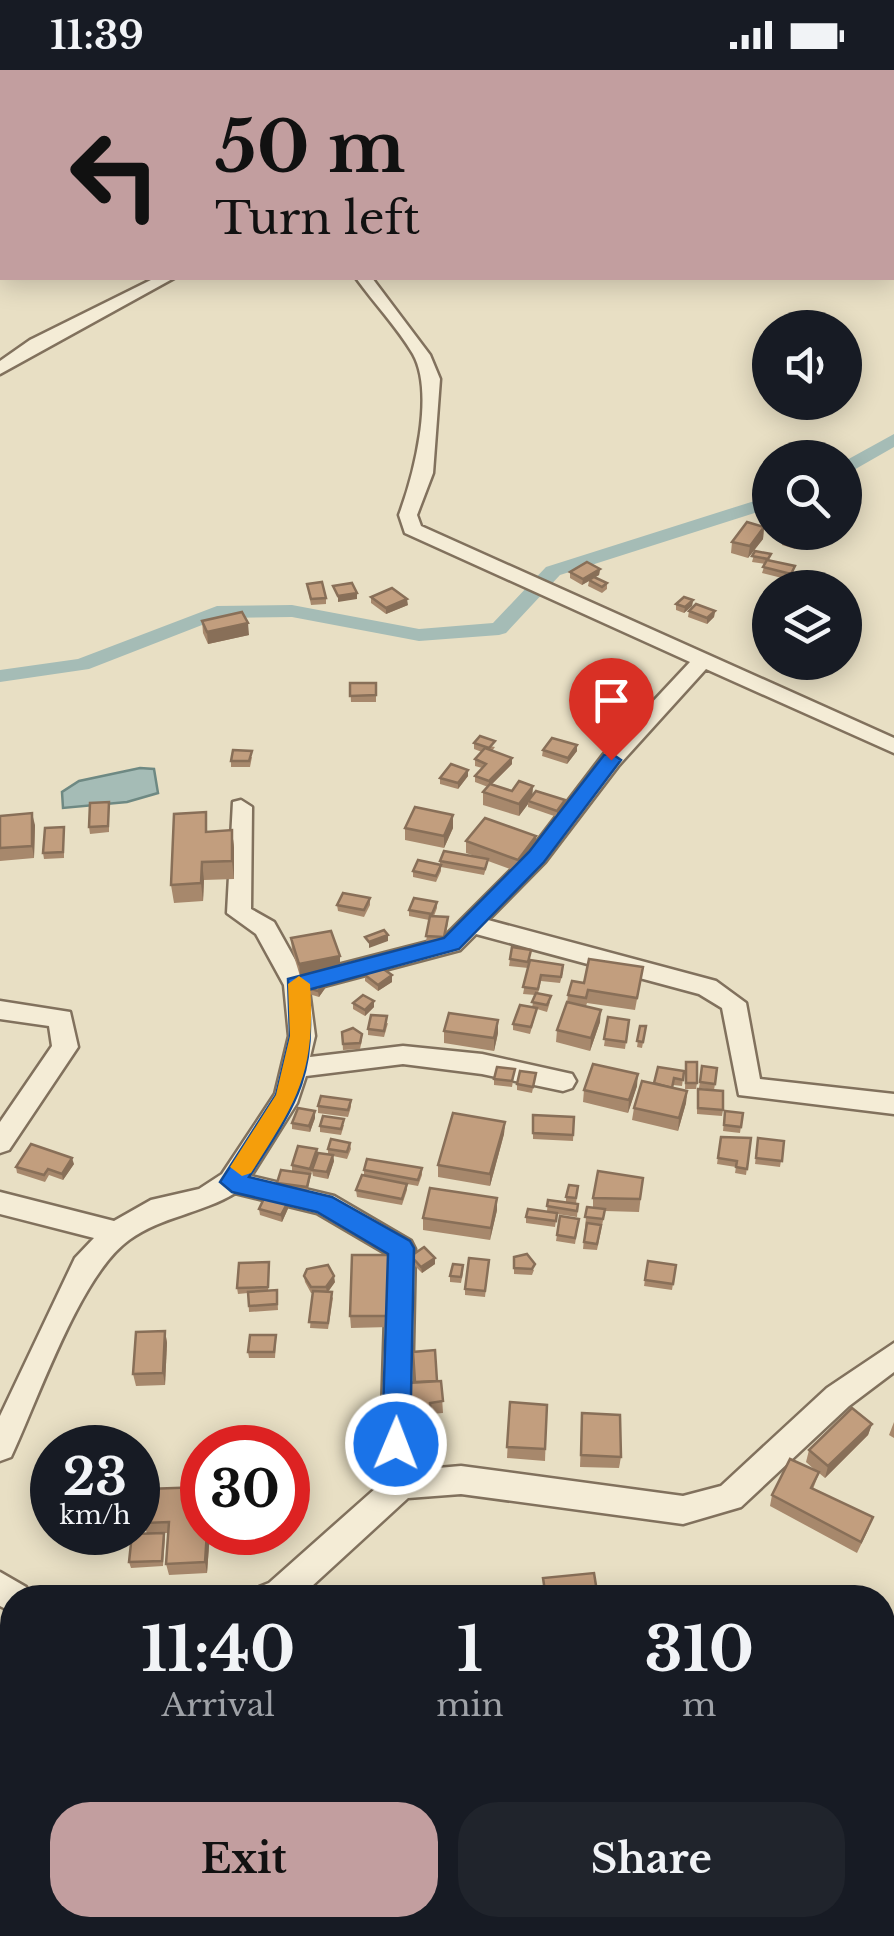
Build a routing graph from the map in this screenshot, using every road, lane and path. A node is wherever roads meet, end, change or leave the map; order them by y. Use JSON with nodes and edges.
{"nodes":[{"id":1,"x":162,"y":280,"type":"edge"},
{"id":2,"x":366,"y":280,"type":"edge"},
{"id":3,"x":0,"y":369,"type":"edge"},
{"id":4,"x":705,"y":658,"type":"junction"},
{"id":5,"x":894,"y":746,"type":"edge"},
{"id":6,"x":242,"y":807,"type":"dead end"},
{"id":7,"x":474,"y":925,"type":"junction"},
{"id":8,"x":296,"y":985,"type":"junction"},
{"id":9,"x":0,"y":1010,"type":"edge"},
{"id":10,"x":294,"y":1068,"type":"junction"},
{"id":11,"x":563,"y":1082,"type":"dead end"},
{"id":12,"x":894,"y":1104,"type":"edge"},
{"id":13,"x":0,"y":1144,"type":"edge"},
{"id":14,"x":232,"y":1182,"type":"junction"},
{"id":15,"x":0,"y":1203,"type":"edge"},
{"id":16,"x":116,"y":1232,"type":"junction"},
{"id":17,"x":894,"y":1354,"type":"edge"},
{"id":18,"x":0,"y":1448,"type":"edge"},
{"id":19,"x":401,"y":1486,"type":"junction"},
{"id":20,"x":290,"y":1585,"type":"edge"}],
"edges":[{"from":1,"to":3,"type":"street"},
{"from":2,"to":4,"type":"street"},
{"from":4,"to":5,"type":"street"},
{"from":4,"to":7,"type":"street"},
{"from":6,"to":8,"type":"street"},
{"from":7,"to":8,"type":"street"},
{"from":7,"to":12,"type":"street"},
{"from":8,"to":10,"type":"street"},
{"from":9,"to":13,"type":"street"},
{"from":10,"to":11,"type":"street"},
{"from":10,"to":14,"type":"street"},
{"from":14,"to":16,"type":"street"},
{"from":14,"to":19,"type":"street"},
{"from":15,"to":16,"type":"street"},
{"from":16,"to":18,"type":"street"},
{"from":17,"to":19,"type":"street"},
{"from":19,"to":20,"type":"street"}]}
